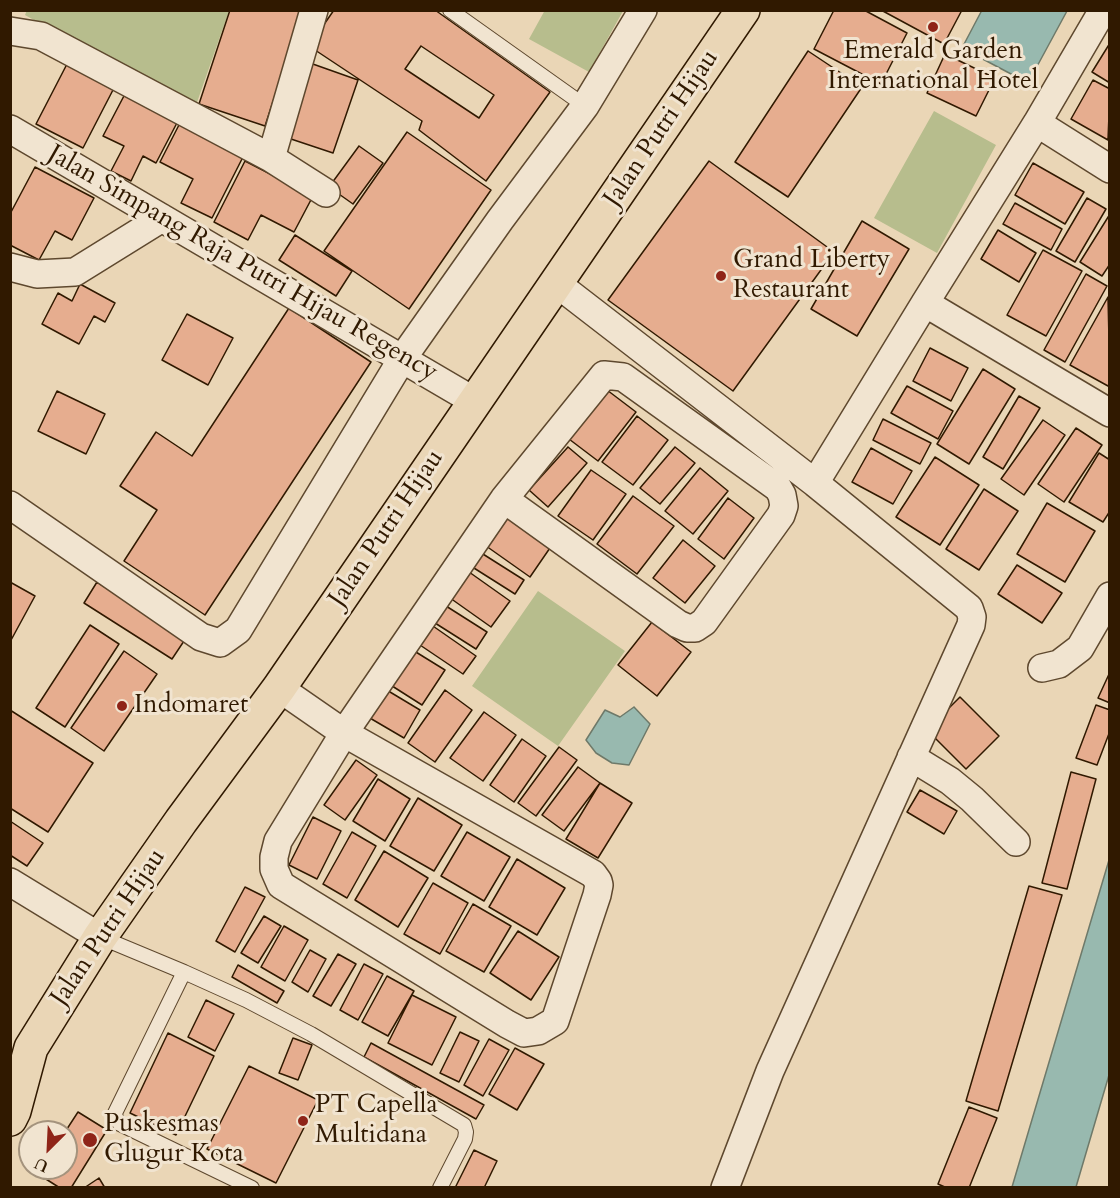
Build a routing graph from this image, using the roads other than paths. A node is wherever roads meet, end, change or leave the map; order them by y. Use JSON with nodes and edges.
{"nodes":[{"id":1,"x":13,"y":10,"type":"edge"},
{"id":2,"x":314,"y":10,"type":"edge"},
{"id":3,"x":450,"y":10,"type":"edge"},
{"id":4,"x":643,"y":10,"type":"edge"},
{"id":5,"x":743,"y":10,"type":"edge"},
{"id":6,"x":1103,"y":10,"type":"edge"},
{"id":7,"x":10,"y":23,"type":"edge"},
{"id":8,"x":10,"y":31,"type":"edge"},
{"id":9,"x":585,"y":106,"type":"junction"},
{"id":10,"x":1037,"y":123,"type":"junction"},
{"id":11,"x":10,"y":129,"type":"edge"},
{"id":12,"x":271,"y":158,"type":"junction"},
{"id":13,"x":1110,"y":169,"type":"edge"},
{"id":14,"x":326,"y":194,"type":"dead end"},
{"id":15,"x":162,"y":218,"type":"junction"},
{"id":16,"x":10,"y":267,"type":"edge"},
{"id":17,"x":556,"y":283,"type":"junction"},
{"id":18,"x":925,"y":303,"type":"junction"},
{"id":19,"x":402,"y":359,"type":"junction"},
{"id":20,"x":474,"y":401,"type":"junction"},
{"id":21,"x":1110,"y":413,"type":"edge"},
{"id":22,"x":815,"y":483,"type":"junction"},
{"id":23,"x":504,"y":499,"type":"junction"},
{"id":24,"x":10,"y":505,"type":"edge"},
{"id":25,"x":1110,"y":596,"type":"edge"},
{"id":26,"x":1042,"y":668,"type":"dead end"},
{"id":27,"x":279,"y":688,"type":"junction"},
{"id":28,"x":344,"y":733,"type":"junction"},
{"id":29,"x":911,"y":756,"type":"junction"},
{"id":30,"x":1016,"y":842,"type":"dead end"},
{"id":31,"x":10,"y":882,"type":"edge"},
{"id":32,"x":100,"y":937,"type":"junction"},
{"id":33,"x":184,"y":972,"type":"junction"},
{"id":34,"x":21,"y":1056,"type":"edge"},
{"id":35,"x":10,"y":1119,"type":"edge"},
{"id":36,"x":252,"y":1188,"type":"edge"},
{"id":37,"x":440,"y":1188,"type":"edge"},
{"id":38,"x":725,"y":1188,"type":"edge"}],
"edges":[{"from":1,"to":7,"type":"street"},
{"from":2,"to":12,"type":"street"},
{"from":3,"to":9,"type":"lane"},
{"from":4,"to":9,"type":"street"},
{"from":5,"to":17,"type":"main road","name":"Jalan Putri Hijau"},
{"from":6,"to":10,"type":"street"},
{"from":8,"to":12,"type":"street"},
{"from":9,"to":19,"type":"street"},
{"from":10,"to":13,"type":"street"},
{"from":10,"to":18,"type":"street"},
{"from":11,"to":15,"type":"street","name":"Jalan Simpang Raja Putri Hijau Regency"},
{"from":12,"to":14,"type":"street"},
{"from":15,"to":16,"type":"street"},
{"from":15,"to":19,"type":"street","name":"Jalan Simpang Raja Putri Hijau Regency"},
{"from":17,"to":20,"type":"main road","name":"Jalan Putri Hijau"},
{"from":17,"to":22,"type":"street"},
{"from":18,"to":21,"type":"street"},
{"from":18,"to":22,"type":"street"},
{"from":19,"to":20,"type":"street","name":"Jalan Simpang Raja Putri Hijau Regency"},
{"from":19,"to":24,"type":"street"},
{"from":20,"to":27,"type":"main road","name":"Jalan Putri Hijau"},
{"from":22,"to":29,"type":"street"},
{"from":23,"to":23,"type":"street"},
{"from":23,"to":28,"type":"street"},
{"from":25,"to":26,"type":"street"},
{"from":27,"to":28,"type":"street"},
{"from":27,"to":32,"type":"main road","name":"Jalan Putri Hijau"},
{"from":28,"to":28,"type":"street"},
{"from":29,"to":30,"type":"street"},
{"from":29,"to":38,"type":"street"},
{"from":31,"to":32,"type":"street"},
{"from":32,"to":33,"type":"lane"},
{"from":32,"to":34,"type":"main road","name":"Jalan Putri Hijau"},
{"from":33,"to":36,"type":"lane"},
{"from":33,"to":37,"type":"lane"},
{"from":34,"to":35,"type":"main road","name":"Jalan Putri Hijau"}]}
